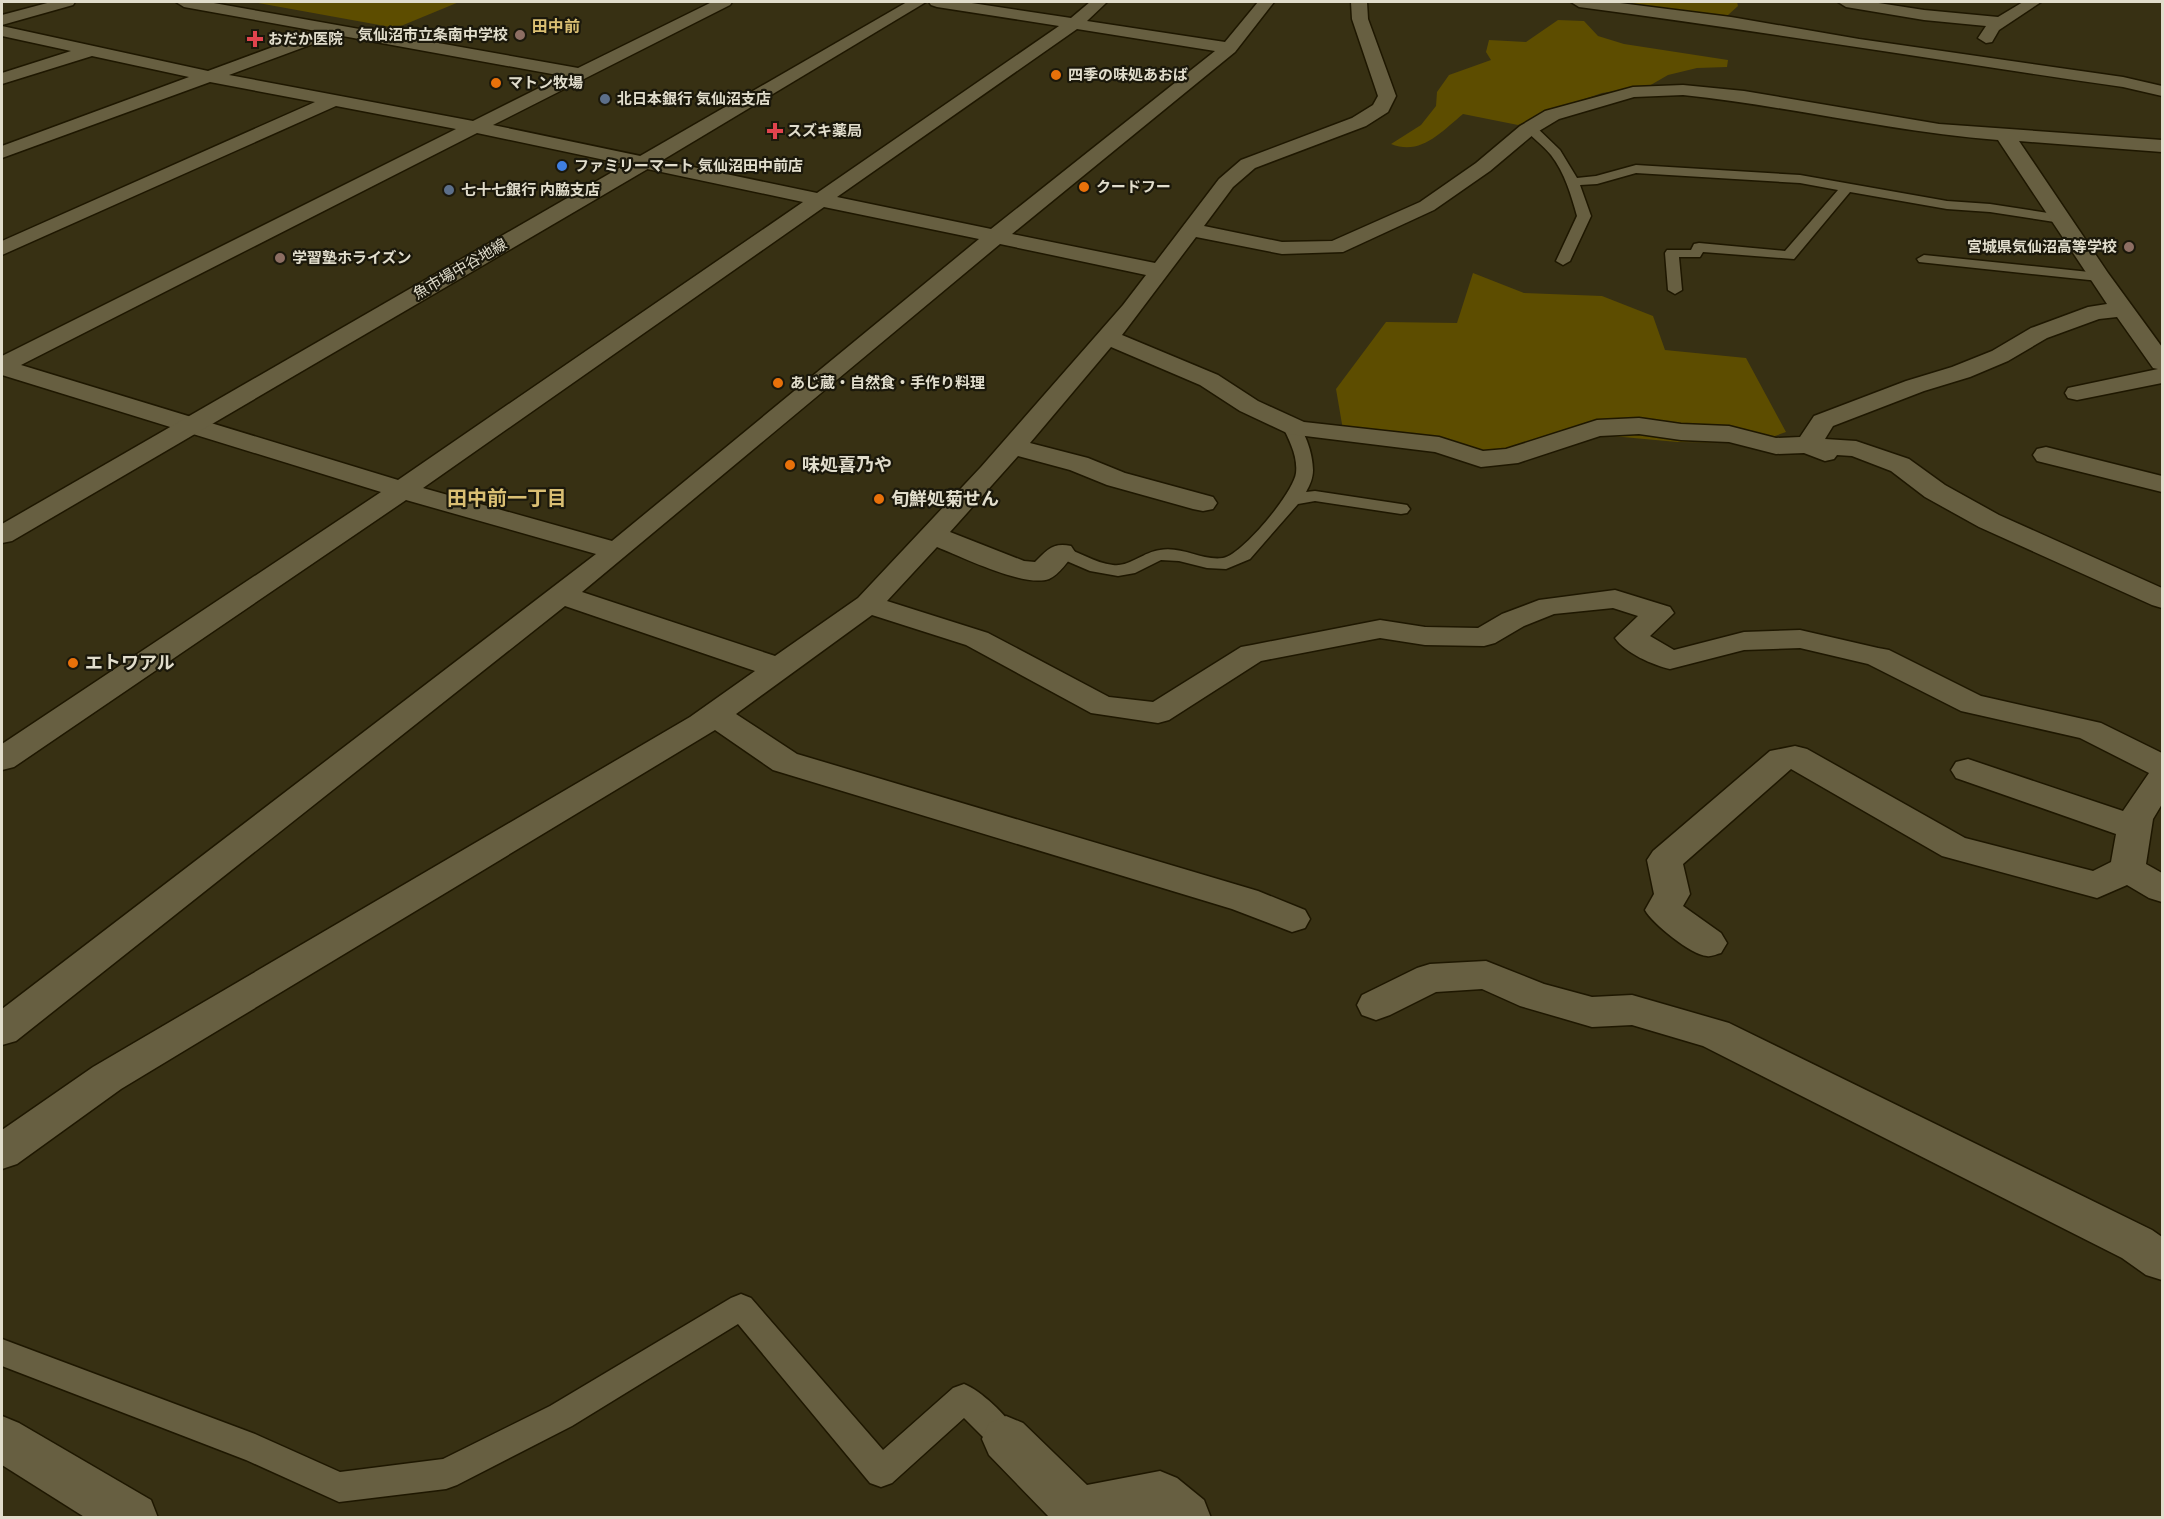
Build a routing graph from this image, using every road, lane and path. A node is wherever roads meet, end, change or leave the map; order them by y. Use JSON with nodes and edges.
{"nodes":[{"id":1,"x":68,"y":2,"type":"edge"},
{"id":2,"x":184,"y":2,"type":"edge"},
{"id":3,"x":724,"y":2,"type":"edge"},
{"id":4,"x":918,"y":2,"type":"edge"},
{"id":5,"x":937,"y":2,"type":"edge"},
{"id":6,"x":1099,"y":2,"type":"edge"},
{"id":7,"x":1266,"y":2,"type":"edge"},
{"id":8,"x":1359,"y":2,"type":"edge"},
{"id":9,"x":1579,"y":2,"type":"edge"},
{"id":10,"x":1846,"y":2,"type":"edge"},
{"id":11,"x":2033,"y":2,"type":"edge"},
{"id":12,"x":2,"y":20,"type":"edge"},
{"id":13,"x":2001,"y":22,"type":"junction"},
{"id":14,"x":1075,"y":23,"type":"junction"},
{"id":15,"x":336,"y":30,"type":"junction"},
{"id":16,"x":2,"y":31,"type":"edge"},
{"id":17,"x":1229,"y":48,"type":"junction"},
{"id":18,"x":92,"y":51,"type":"junction"},
{"id":19,"x":1977,"y":60,"type":"junction"},
{"id":20,"x":580,"y":74,"type":"junction"},
{"id":21,"x":208,"y":76,"type":"junction"},
{"id":22,"x":2,"y":79,"type":"edge"},
{"id":23,"x":2163,"y":91,"type":"edge"},
{"id":24,"x":332,"y":100,"type":"junction"},
{"id":25,"x":474,"y":127,"type":"junction"},
{"id":26,"x":1530,"y":128,"type":"junction"},
{"id":27,"x":2006,"y":136,"type":"junction"},
{"id":28,"x":2163,"y":146,"type":"edge"},
{"id":29,"x":2,"y":152,"type":"edge"},
{"id":30,"x":644,"y":163,"type":"junction"},
{"id":31,"x":1573,"y":182,"type":"junction"},
{"id":32,"x":1846,"y":188,"type":"junction"},
{"id":33,"x":821,"y":199,"type":"junction"},
{"id":34,"x":2061,"y":219,"type":"junction"},
{"id":35,"x":1192,"y":230,"type":"junction"},
{"id":36,"x":996,"y":237,"type":"junction"},
{"id":37,"x":2,"y":249,"type":"edge"},
{"id":38,"x":1924,"y":259,"type":"dead end"},
{"id":39,"x":1563,"y":261,"type":"dead end"},
{"id":40,"x":1159,"y":272,"type":"junction"},
{"id":41,"x":2099,"y":277,"type":"junction"},
{"id":42,"x":1675,"y":290,"type":"dead end"},
{"id":43,"x":2125,"y":310,"type":"junction"},
{"id":44,"x":1107,"y":337,"type":"junction"},
{"id":45,"x":2163,"y":363,"type":"edge"},
{"id":46,"x":2,"y":366,"type":"edge"},
{"id":47,"x":2163,"y":376,"type":"edge"},
{"id":48,"x":2077,"y":393,"type":"dead end"},
{"id":49,"x":192,"y":424,"type":"junction"},
{"id":50,"x":1290,"y":425,"type":"junction"},
{"id":51,"x":1808,"y":445,"type":"junction"},
{"id":52,"x":1013,"y":447,"type":"junction"},
{"id":53,"x":2046,"y":455,"type":"dead end"},
{"id":54,"x":2163,"y":484,"type":"edge"},
{"id":55,"x":402,"y":490,"type":"junction"},
{"id":56,"x":1294,"y":500,"type":"junction"},
{"id":57,"x":1203,"y":503,"type":"dead end"},
{"id":58,"x":1401,"y":509,"type":"dead end"},
{"id":59,"x":2,"y":535,"type":"edge"},
{"id":60,"x":932,"y":535,"type":"junction"},
{"id":61,"x":617,"y":551,"type":"junction"},
{"id":62,"x":1061,"y":552,"type":"joint"},
{"id":63,"x":561,"y":595,"type":"junction"},
{"id":64,"x":2163,"y":599,"type":"edge"},
{"id":65,"x":868,"y":604,"type":"junction"},
{"id":66,"x":2163,"y":616,"type":"edge"},
{"id":67,"x":778,"y":668,"type":"junction"},
{"id":68,"x":714,"y":714,"type":"junction"},
{"id":69,"x":2,"y":759,"type":"edge"},
{"id":70,"x":2163,"y":765,"type":"edge"},
{"id":71,"x":1968,"y":770,"type":"dead end"},
{"id":72,"x":2163,"y":778,"type":"edge"},
{"id":73,"x":2135,"y":828,"type":"junction"},
{"id":74,"x":2127,"y":869,"type":"junction"},
{"id":75,"x":2163,"y":889,"type":"edge"},
{"id":76,"x":1292,"y":919,"type":"dead end"},
{"id":77,"x":1708,"y":943,"type":"dead end"},
{"id":78,"x":1376,"y":1005,"type":"dead end"},
{"id":79,"x":2,"y":1030,"type":"edge"},
{"id":80,"x":2,"y":1152,"type":"edge"},
{"id":81,"x":2163,"y":1261,"type":"edge"},
{"id":82,"x":2,"y":1353,"type":"edge"},
{"id":83,"x":2,"y":1439,"type":"edge"},
{"id":84,"x":1006,"y":1439,"type":"joint"},
{"id":85,"x":133,"y":1518,"type":"edge"},
{"id":86,"x":1186,"y":1518,"type":"edge"}],
"edges":[{"from":1,"to":12,"type":"street"},
{"from":2,"to":15,"type":"street"},
{"from":3,"to":20,"type":"street"},
{"from":4,"to":30,"type":"street","name":"魚市場中谷地線"},
{"from":5,"to":14,"type":"street"},
{"from":6,"to":14,"type":"street"},
{"from":7,"to":17,"type":"street"},
{"from":8,"to":35,"type":"street"},
{"from":9,"to":19,"type":"street"},
{"from":10,"to":13,"type":"street"},
{"from":11,"to":13,"type":"street"},
{"from":13,"to":19,"type":"street"},
{"from":14,"to":17,"type":"street"},
{"from":14,"to":33,"type":"street"},
{"from":15,"to":20,"type":"street"},
{"from":15,"to":21,"type":"street"},
{"from":16,"to":18,"type":"street"},
{"from":17,"to":36,"type":"street"},
{"from":18,"to":21,"type":"street"},
{"from":18,"to":22,"type":"street"},
{"from":19,"to":23,"type":"street"},
{"from":20,"to":25,"type":"street"},
{"from":21,"to":24,"type":"street"},
{"from":21,"to":29,"type":"street"},
{"from":24,"to":25,"type":"street"},
{"from":24,"to":37,"type":"street"},
{"from":25,"to":30,"type":"street"},
{"from":25,"to":46,"type":"street"},
{"from":26,"to":27,"type":"street"},
{"from":26,"to":31,"type":"lane"},
{"from":26,"to":35,"type":"street"},
{"from":27,"to":28,"type":"street"},
{"from":27,"to":34,"type":"street"},
{"from":30,"to":33,"type":"street"},
{"from":30,"to":49,"type":"street","name":"魚市場中谷地線"},
{"from":31,"to":32,"type":"lane"},
{"from":31,"to":39,"type":"lane"},
{"from":32,"to":34,"type":"lane"},
{"from":32,"to":42,"type":"lane"},
{"from":33,"to":36,"type":"street"},
{"from":33,"to":55,"type":"street"},
{"from":34,"to":41,"type":"street"},
{"from":35,"to":40,"type":"street"},
{"from":36,"to":40,"type":"street"},
{"from":36,"to":61,"type":"street"},
{"from":38,"to":41,"type":"lane"},
{"from":40,"to":44,"type":"street"},
{"from":41,"to":43,"type":"street"},
{"from":43,"to":45,"type":"street"},
{"from":43,"to":51,"type":"street"},
{"from":44,"to":50,"type":"street"},
{"from":44,"to":52,"type":"street"},
{"from":46,"to":49,"type":"street"},
{"from":47,"to":48,"type":"street"},
{"from":49,"to":55,"type":"street"},
{"from":49,"to":59,"type":"street","name":"魚市場中谷地線"},
{"from":50,"to":51,"type":"street"},
{"from":50,"to":56,"type":"lane"},
{"from":51,"to":64,"type":"street"},
{"from":51,"to":66,"type":"street"},
{"from":52,"to":57,"type":"street"},
{"from":52,"to":60,"type":"street"},
{"from":53,"to":54,"type":"street"},
{"from":55,"to":61,"type":"street"},
{"from":55,"to":69,"type":"street"},
{"from":56,"to":58,"type":"lane"},
{"from":56,"to":62,"type":"lane"},
{"from":60,"to":62,"type":"street"},
{"from":60,"to":65,"type":"street"},
{"from":61,"to":63,"type":"street"},
{"from":63,"to":67,"type":"street"},
{"from":63,"to":79,"type":"street"},
{"from":65,"to":67,"type":"street"},
{"from":65,"to":70,"type":"street"},
{"from":67,"to":68,"type":"street"},
{"from":68,"to":76,"type":"street"},
{"from":68,"to":80,"type":"street"},
{"from":71,"to":73,"type":"street"},
{"from":72,"to":73,"type":"street"},
{"from":73,"to":74,"type":"street"},
{"from":74,"to":75,"type":"street"},
{"from":74,"to":77,"type":"street"},
{"from":78,"to":81,"type":"street"},
{"from":82,"to":84,"type":"lane"},
{"from":83,"to":85,"type":"street"},
{"from":84,"to":86,"type":"street"}]}
